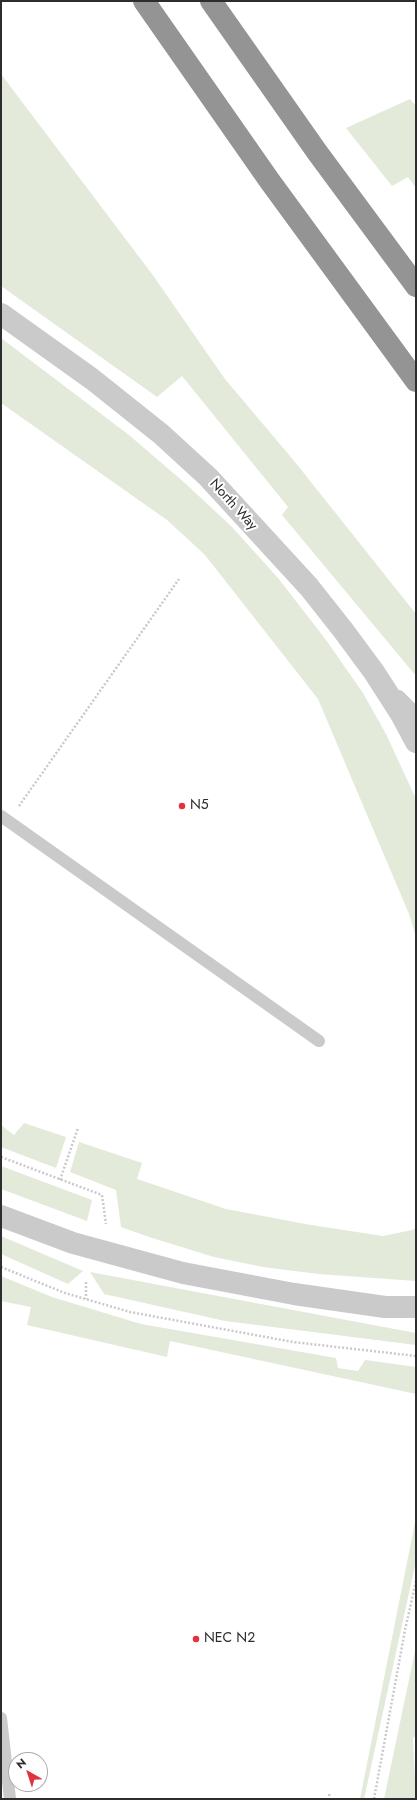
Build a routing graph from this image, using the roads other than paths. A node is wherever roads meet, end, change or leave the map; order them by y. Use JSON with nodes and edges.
{"nodes":[{"id":1,"x":144,"y":1,"type":"edge"},
{"id":2,"x":211,"y":1,"type":"edge"},
{"id":3,"x":416,"y":286,"type":"edge"},
{"id":4,"x":1,"y":314,"type":"edge"},
{"id":5,"x":416,"y":381,"type":"edge"},
{"id":6,"x":374,"y":672,"type":"junction"},
{"id":7,"x":416,"y":713,"type":"edge"},
{"id":8,"x":416,"y":742,"type":"edge"},
{"id":9,"x":4,"y":819,"type":"edge"},
{"id":10,"x":319,"y":1041,"type":"dead end"},
{"id":11,"x":1,"y":1216,"type":"edge"},
{"id":12,"x":416,"y":1308,"type":"edge"},
{"id":13,"x":1,"y":1718,"type":"edge"},
{"id":14,"x":10,"y":1799,"type":"edge"}],
"edges":[{"from":1,"to":5,"type":"highway"},
{"from":2,"to":3,"type":"highway"},
{"from":4,"to":6,"type":"street","name":"North Way"},
{"from":6,"to":7,"type":"lane"},
{"from":6,"to":8,"type":"street","name":"North Way"},
{"from":9,"to":10,"type":"lane"},
{"from":11,"to":12,"type":"street"},
{"from":13,"to":14,"type":"lane"}]}
